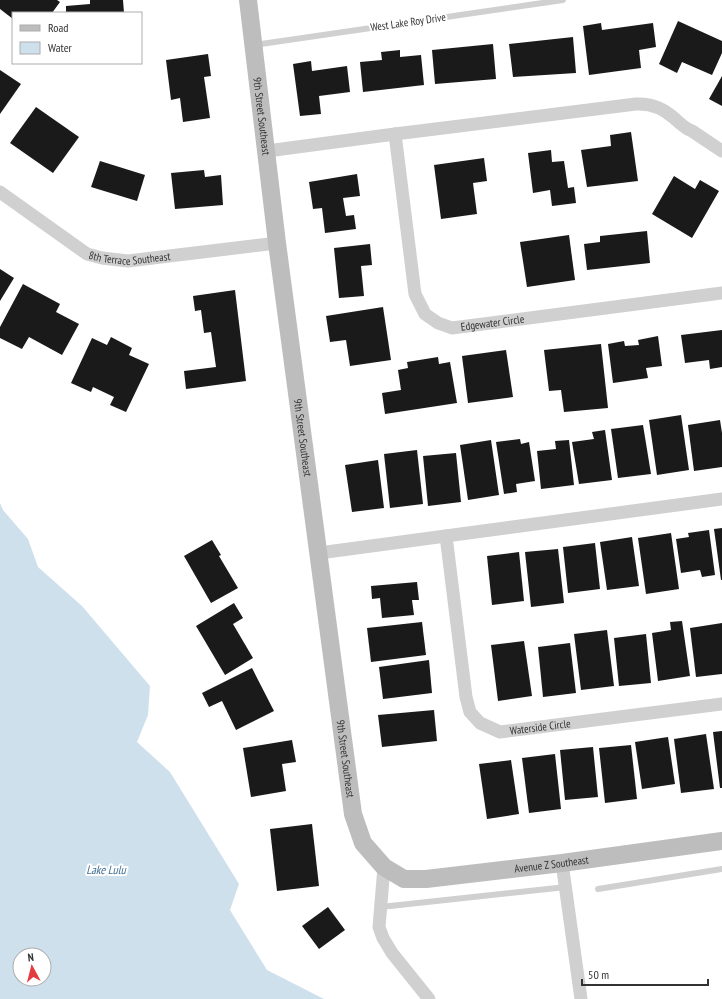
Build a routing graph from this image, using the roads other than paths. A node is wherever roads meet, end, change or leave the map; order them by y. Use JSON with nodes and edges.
{"nodes":[{"id":1,"x":248,"y":0,"type":"edge"},
{"id":2,"x":564,"y":0,"type":"edge"},
{"id":3,"x":254,"y":45,"type":"junction"},
{"id":4,"x":395,"y":134,"type":"junction"},
{"id":5,"x":267,"y":151,"type":"junction"},
{"id":6,"x":722,"y":151,"type":"edge"},
{"id":7,"x":0,"y":192,"type":"edge"},
{"id":8,"x":277,"y":243,"type":"junction"},
{"id":9,"x":722,"y":293,"type":"edge"},
{"id":10,"x":722,"y":499,"type":"edge"},
{"id":11,"x":446,"y":536,"type":"junction"},
{"id":12,"x":319,"y":553,"type":"junction"},
{"id":13,"x":722,"y":704,"type":"edge"},
{"id":14,"x":722,"y":841,"type":"edge"},
{"id":15,"x":562,"y":863,"type":"junction"},
{"id":16,"x":384,"y":867,"type":"junction"},
{"id":17,"x":722,"y":869,"type":"edge"},
{"id":18,"x":566,"y":887,"type":"junction"},
{"id":19,"x":598,"y":889,"type":"dead end"},
{"id":20,"x":381,"y":907,"type":"junction"},
{"id":21,"x":429,"y":999,"type":"edge"},
{"id":22,"x":581,"y":999,"type":"edge"}],
"edges":[{"from":1,"to":3,"type":"street","name":"9th Street Southeast"},
{"from":2,"to":3,"type":"lane","name":"West Lake Roy Drive"},
{"from":3,"to":5,"type":"street","name":"9th Street Southeast"},
{"from":4,"to":5,"type":"street"},
{"from":4,"to":6,"type":"street"},
{"from":4,"to":9,"type":"street","name":"Edgewater Circle"},
{"from":5,"to":8,"type":"street","name":"9th Street Southeast"},
{"from":7,"to":8,"type":"street","name":"8th Terrace Southeast"},
{"from":8,"to":12,"type":"street","name":"9th Street Southeast"},
{"from":10,"to":11,"type":"street"},
{"from":11,"to":12,"type":"street"},
{"from":11,"to":13,"type":"street","name":"Waterside Circle"},
{"from":12,"to":16,"type":"street","name":"9th Street Southeast"},
{"from":14,"to":15,"type":"street","name":"Avenue Z Southeast"},
{"from":15,"to":16,"type":"street","name":"Avenue Z Southeast"},
{"from":15,"to":18,"type":"street"},
{"from":16,"to":20,"type":"street"},
{"from":17,"to":19,"type":"lane"},
{"from":18,"to":20,"type":"lane"},
{"from":18,"to":22,"type":"street"},
{"from":20,"to":21,"type":"street"}]}
